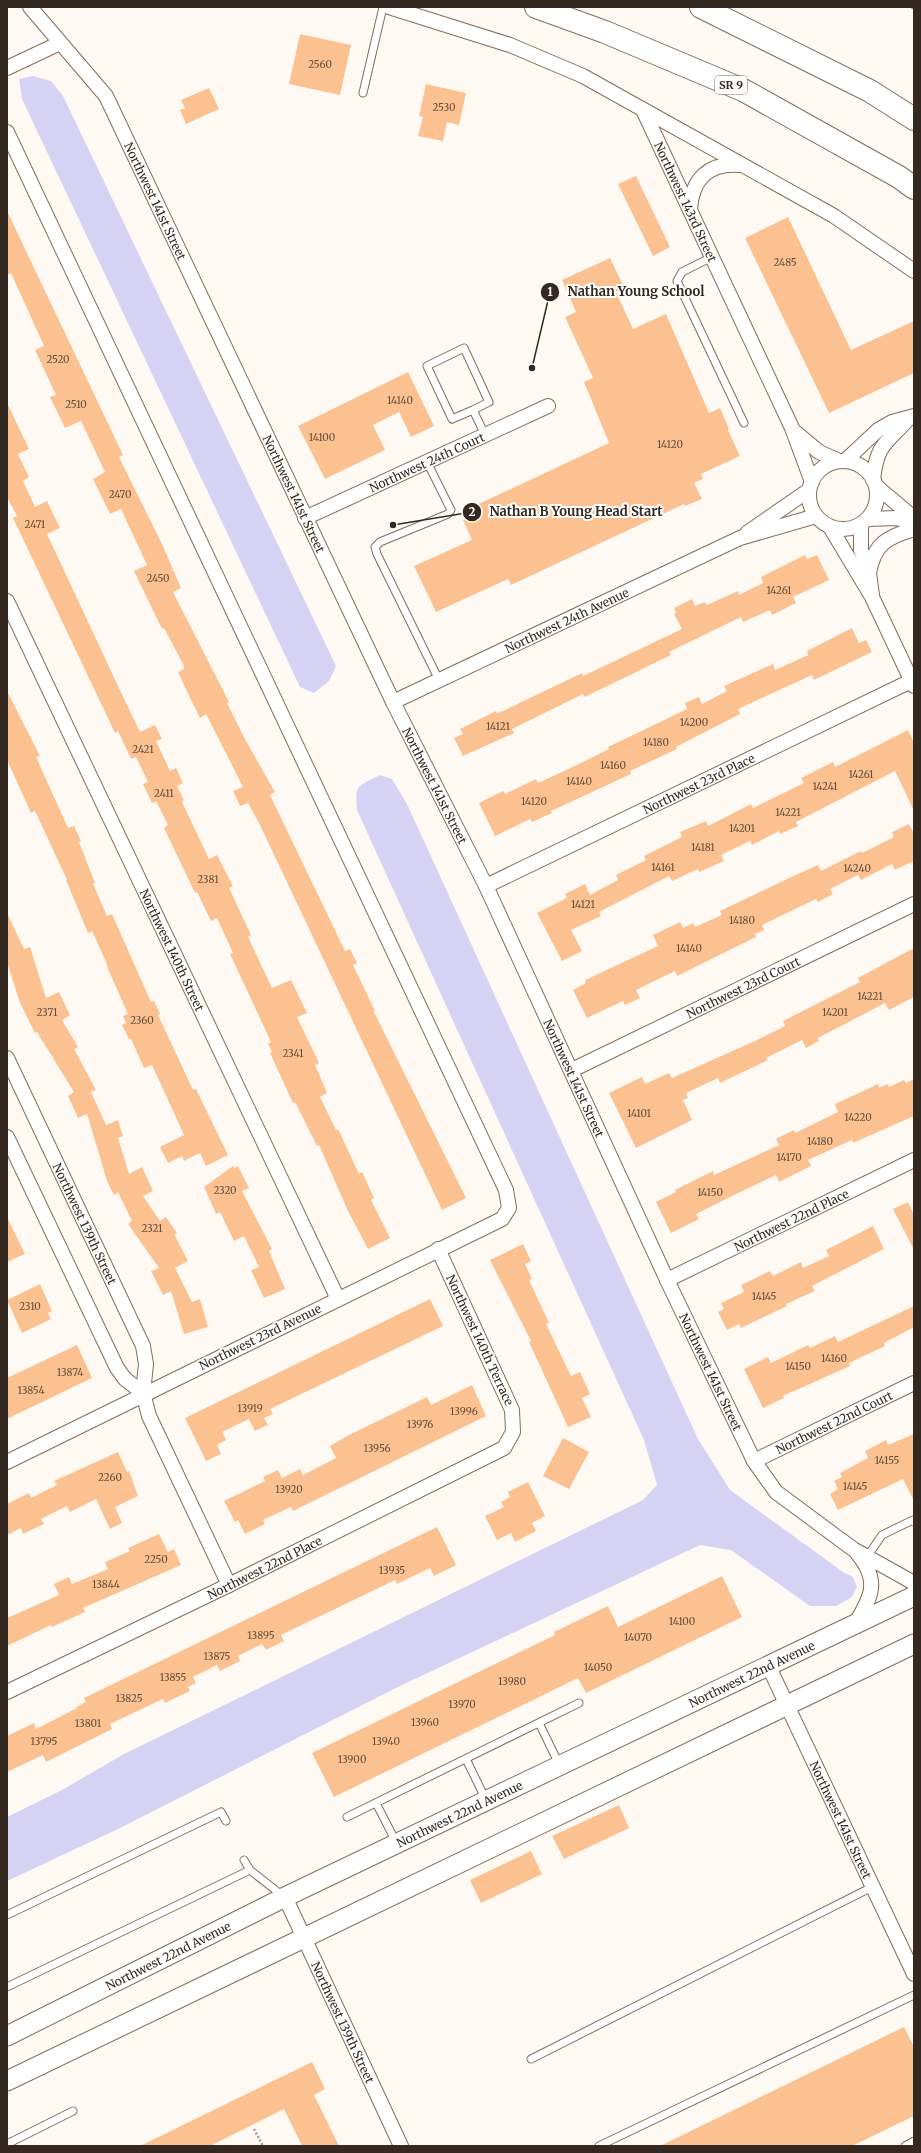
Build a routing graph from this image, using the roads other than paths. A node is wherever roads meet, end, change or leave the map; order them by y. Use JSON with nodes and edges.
{"nodes":[{"id":1,"x":30,"y":7,"type":"edge"},
{"id":2,"x":383,"y":7,"type":"edge"},
{"id":3,"x":389,"y":7,"type":"edge"},
{"id":4,"x":536,"y":7,"type":"edge"},
{"id":5,"x":701,"y":7,"type":"edge"},
{"id":6,"x":60,"y":43,"type":"junction"},
{"id":7,"x":7,"y":68,"type":"edge"},
{"id":8,"x":363,"y":93,"type":"dead end"},
{"id":9,"x":644,"y":112,"type":"junction"},
{"id":10,"x":914,"y":119,"type":"edge"},
{"id":11,"x":7,"y":132,"type":"edge"},
{"id":12,"x":743,"y":166,"type":"junction"},
{"id":13,"x":914,"y":188,"type":"edge"},
{"id":14,"x":690,"y":209,"type":"junction"},
{"id":15,"x":712,"y":257,"type":"junction"},
{"id":16,"x":914,"y":271,"type":"edge"},
{"id":17,"x":548,"y":406,"type":"dead end"},
{"id":18,"x":473,"y":410,"type":"junction"},
{"id":19,"x":912,"y":417,"type":"edge"},
{"id":20,"x":744,"y":423,"type":"dead end"},
{"id":21,"x":792,"y":428,"type":"junction"},
{"id":22,"x":484,"y":435,"type":"junction"},
{"id":23,"x":841,"y":460,"type":"junction"},
{"id":24,"x":427,"y":462,"type":"junction"},
{"id":25,"x":875,"y":483,"type":"junction"},
{"id":26,"x":810,"y":486,"type":"junction"},
{"id":27,"x":816,"y":516,"type":"junction"},
{"id":28,"x":305,"y":518,"type":"junction"},
{"id":29,"x":914,"y":518,"type":"edge"},
{"id":30,"x":865,"y":521,"type":"junction"},
{"id":31,"x":914,"y":523,"type":"edge"},
{"id":32,"x":830,"y":527,"type":"junction"},
{"id":33,"x":914,"y":529,"type":"edge"},
{"id":34,"x":740,"y":538,"type":"junction"},
{"id":35,"x":869,"y":573,"type":"junction"},
{"id":36,"x":872,"y":597,"type":"junction"},
{"id":37,"x":7,"y":601,"type":"edge"},
{"id":38,"x":439,"y":680,"type":"junction"},
{"id":39,"x":913,"y":683,"type":"edge"},
{"id":40,"x":394,"y":702,"type":"junction"},
{"id":41,"x":486,"y":886,"type":"junction"},
{"id":42,"x":914,"y":904,"type":"edge"},
{"id":43,"x":7,"y":1058,"type":"edge"},
{"id":44,"x":572,"y":1070,"type":"junction"},
{"id":45,"x":7,"y":1137,"type":"edge"},
{"id":46,"x":914,"y":1160,"type":"edge"},
{"id":47,"x":438,"y":1250,"type":"junction"},
{"id":48,"x":667,"y":1280,"type":"junction"},
{"id":49,"x":338,"y":1299,"type":"junction"},
{"id":50,"x":914,"y":1383,"type":"edge"},
{"id":51,"x":143,"y":1394,"type":"junction"},
{"id":52,"x":512,"y":1432,"type":"joint"},
{"id":53,"x":754,"y":1461,"type":"junction"},
{"id":54,"x":7,"y":1462,"type":"edge"},
{"id":55,"x":914,"y":1522,"type":"edge"},
{"id":56,"x":853,"y":1549,"type":"junction"},
{"id":57,"x":867,"y":1557,"type":"junction"},
{"id":58,"x":914,"y":1583,"type":"edge"},
{"id":59,"x":229,"y":1585,"type":"junction"},
{"id":60,"x":914,"y":1596,"type":"edge"},
{"id":61,"x":855,"y":1625,"type":"junction"},
{"id":62,"x":914,"y":1644,"type":"edge"},
{"id":63,"x":768,"y":1665,"type":"junction"},
{"id":64,"x":7,"y":1692,"type":"edge"},
{"id":65,"x":579,"y":1703,"type":"dead end"},
{"id":66,"x":786,"y":1705,"type":"junction"},
{"id":67,"x":539,"y":1723,"type":"junction"},
{"id":68,"x":466,"y":1759,"type":"junction"},
{"id":69,"x":560,"y":1765,"type":"junction"},
{"id":70,"x":486,"y":1800,"type":"junction"},
{"id":71,"x":376,"y":1804,"type":"junction"},
{"id":72,"x":347,"y":1818,"type":"dead end"},
{"id":73,"x":226,"y":1822,"type":"dead end"},
{"id":74,"x":396,"y":1843,"type":"junction"},
{"id":75,"x":244,"y":1860,"type":"dead end"},
{"id":76,"x":250,"y":1870,"type":"junction"},
{"id":77,"x":872,"y":1887,"type":"junction"},
{"id":78,"x":285,"y":1897,"type":"junction"},
{"id":79,"x":7,"y":1916,"type":"edge"},
{"id":80,"x":304,"y":1937,"type":"junction"},
{"id":81,"x":914,"y":1974,"type":"edge"},
{"id":82,"x":7,"y":1987,"type":"edge"},
{"id":83,"x":914,"y":1995,"type":"edge"},
{"id":84,"x":7,"y":2036,"type":"edge"},
{"id":85,"x":531,"y":2059,"type":"dead end"},
{"id":86,"x":7,"y":2081,"type":"edge"},
{"id":87,"x":73,"y":2111,"type":"dead end"},
{"id":88,"x":914,"y":2142,"type":"edge"},
{"id":89,"x":7,"y":2144,"type":"edge"},
{"id":90,"x":401,"y":2146,"type":"edge"},
{"id":91,"x":599,"y":2146,"type":"edge"},
{"id":92,"x":905,"y":2146,"type":"edge"}],
"edges":[{"from":1,"to":6,"type":"street","name":"Northwest 141st Street"},
{"from":2,"to":8,"type":"lane"},
{"from":3,"to":9,"type":"street"},
{"from":4,"to":13,"type":"main road","number":"SR 9"},
{"from":5,"to":10,"type":"main road"},
{"from":6,"to":7,"type":"street"},
{"from":6,"to":28,"type":"street","name":"Northwest 141st Street"},
{"from":9,"to":12,"type":"street"},
{"from":9,"to":14,"type":"street","name":"Northwest 143rd Street"},
{"from":11,"to":47,"type":"street","name":"Northwest 23rd Avenue"},
{"from":12,"to":14,"type":"street"},
{"from":12,"to":16,"type":"street"},
{"from":14,"to":15,"type":"street","name":"Northwest 143rd Street"},
{"from":15,"to":20,"type":"lane"},
{"from":15,"to":21,"type":"street","name":"Northwest 143rd Street"},
{"from":17,"to":22,"type":"street","name":"Northwest 24th Court"},
{"from":18,"to":18,"type":"lane"},
{"from":18,"to":22,"type":"lane"},
{"from":19,"to":23,"type":"street"},
{"from":19,"to":25,"type":"street"},
{"from":21,"to":23,"type":"street","name":"Northwest 143rd Street"},
{"from":21,"to":26,"type":"street","name":"Northwest 143rd Street"},
{"from":22,"to":24,"type":"street","name":"Northwest 24th Court"},
{"from":23,"to":25,"type":"street"},
{"from":23,"to":26,"type":"street"},
{"from":24,"to":28,"type":"street","name":"Northwest 24th Court"},
{"from":24,"to":38,"type":"lane"},
{"from":25,"to":29,"type":"street"},
{"from":25,"to":30,"type":"street"},
{"from":26,"to":27,"type":"street"},
{"from":26,"to":34,"type":"street","name":"Northwest 24th Avenue"},
{"from":27,"to":32,"type":"street"},
{"from":27,"to":34,"type":"street","name":"Northwest 24th Avenue"},
{"from":28,"to":40,"type":"street","name":"Northwest 141st Street"},
{"from":30,"to":31,"type":"street"},
{"from":30,"to":32,"type":"street"},
{"from":30,"to":35,"type":"street"},
{"from":32,"to":36,"type":"street"},
{"from":33,"to":35,"type":"street"},
{"from":34,"to":38,"type":"street","name":"Northwest 24th Avenue"},
{"from":35,"to":36,"type":"street"},
{"from":36,"to":39,"type":"street"},
{"from":37,"to":49,"type":"street","name":"Northwest 140th Street"},
{"from":38,"to":40,"type":"street","name":"Northwest 24th Avenue"},
{"from":39,"to":41,"type":"street","name":"Northwest 23rd Place"},
{"from":40,"to":41,"type":"street","name":"Northwest 141st Street"},
{"from":41,"to":44,"type":"street","name":"Northwest 141st Street"},
{"from":42,"to":44,"type":"street","name":"Northwest 23rd Court"},
{"from":43,"to":51,"type":"street","name":"Northwest 139th Street"},
{"from":44,"to":48,"type":"street","name":"Northwest 141st Street"},
{"from":45,"to":51,"type":"street"},
{"from":46,"to":48,"type":"street","name":"Northwest 22nd Place"},
{"from":47,"to":49,"type":"street","name":"Northwest 23rd Avenue"},
{"from":47,"to":52,"type":"street","name":"Northwest 140th Terrace"},
{"from":48,"to":53,"type":"street","name":"Northwest 141st Street"},
{"from":49,"to":51,"type":"street","name":"Northwest 23rd Avenue"},
{"from":50,"to":53,"type":"street","name":"Northwest 22nd Court"},
{"from":51,"to":54,"type":"street","name":"Northwest 23rd Avenue"},
{"from":51,"to":59,"type":"street","name":"Northwest 139th Street"},
{"from":52,"to":59,"type":"street","name":"Northwest 22nd Place"},
{"from":53,"to":56,"type":"street","name":"Northwest 141st Street"},
{"from":55,"to":57,"type":"lane"},
{"from":56,"to":57,"type":"street","name":"Northwest 141st Street"},
{"from":56,"to":61,"type":"street","name":"Northwest 141st Street"},
{"from":57,"to":58,"type":"street","name":"Northwest 141st Street"},
{"from":59,"to":64,"type":"street","name":"Northwest 22nd Place"},
{"from":60,"to":61,"type":"main road","name":"Northwest 22nd Avenue"},
{"from":61,"to":63,"type":"main road","name":"Northwest 22nd Avenue"},
{"from":62,"to":66,"type":"main road"},
{"from":63,"to":66,"type":"street","name":"Northwest 141st Street"},
{"from":63,"to":69,"type":"main road","name":"Northwest 22nd Avenue"},
{"from":65,"to":67,"type":"lane"},
{"from":66,"to":77,"type":"street","name":"Northwest 141st Street"},
{"from":66,"to":80,"type":"main road"},
{"from":67,"to":68,"type":"lane"},
{"from":67,"to":69,"type":"lane"},
{"from":68,"to":70,"type":"lane"},
{"from":68,"to":71,"type":"lane"},
{"from":69,"to":70,"type":"main road","name":"Northwest 22nd Avenue"},
{"from":70,"to":74,"type":"main road","name":"Northwest 22nd Avenue"},
{"from":71,"to":72,"type":"lane"},
{"from":71,"to":74,"type":"lane"},
{"from":73,"to":79,"type":"lane"},
{"from":74,"to":78,"type":"main road","name":"Northwest 22nd Avenue"},
{"from":75,"to":76,"type":"lane"},
{"from":76,"to":78,"type":"lane"},
{"from":76,"to":82,"type":"lane"},
{"from":77,"to":81,"type":"street","name":"Northwest 141st Street"},
{"from":77,"to":85,"type":"lane"},
{"from":78,"to":80,"type":"street","name":"Northwest 139th Street"},
{"from":78,"to":84,"type":"main road","name":"Northwest 22nd Avenue"},
{"from":80,"to":86,"type":"main road"},
{"from":80,"to":90,"type":"street","name":"Northwest 139th Street"},
{"from":83,"to":91,"type":"lane"},
{"from":87,"to":89,"type":"lane"},
{"from":88,"to":92,"type":"lane"}]}
